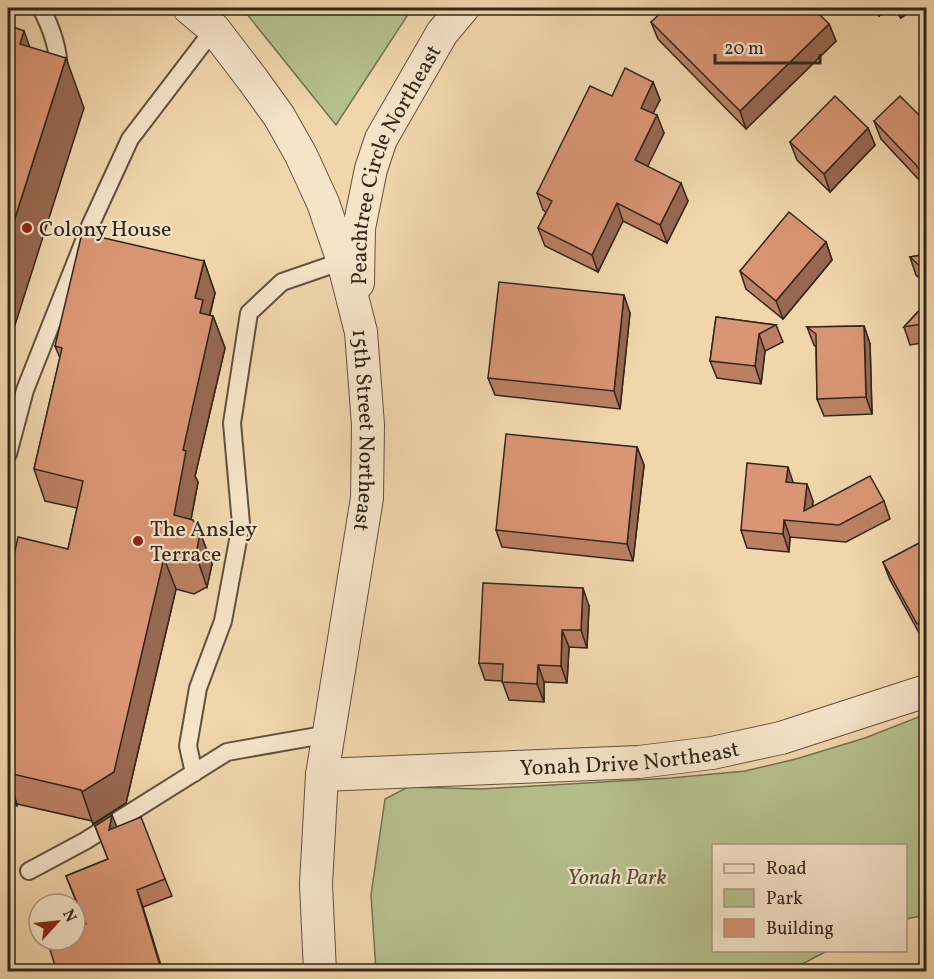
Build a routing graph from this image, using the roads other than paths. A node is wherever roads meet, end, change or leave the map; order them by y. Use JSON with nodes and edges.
{"nodes":[{"id":1,"x":41,"y":8,"type":"edge"},
{"id":2,"x":189,"y":8,"type":"edge"},
{"id":3,"x":463,"y":8,"type":"edge"},
{"id":4,"x":214,"y":29,"type":"junction"},
{"id":5,"x":56,"y":88,"type":"edge"},
{"id":6,"x":343,"y":261,"type":"junction"},
{"id":7,"x":361,"y":332,"type":"junction"},
{"id":8,"x":8,"y":454,"type":"edge"},
{"id":9,"x":927,"y":691,"type":"edge"},
{"id":10,"x":329,"y":734,"type":"junction"},
{"id":11,"x":194,"y":773,"type":"junction"},
{"id":12,"x":322,"y":775,"type":"junction"},
{"id":13,"x":29,"y":871,"type":"dead end"},
{"id":14,"x":320,"y":972,"type":"edge"}],
"edges":[{"from":1,"to":5,"type":"lane"},
{"from":2,"to":4,"type":"street","name":"15th Street Northeast"},
{"from":3,"to":7,"type":"street","name":"Peachtree Circle Northeast"},
{"from":4,"to":6,"type":"street","name":"15th Street Northeast"},
{"from":4,"to":8,"type":"lane"},
{"from":6,"to":7,"type":"street","name":"15th Street Northeast"},
{"from":6,"to":11,"type":"lane"},
{"from":7,"to":10,"type":"street","name":"15th Street Northeast"},
{"from":9,"to":12,"type":"street","name":"Yonah Drive Northeast"},
{"from":10,"to":11,"type":"lane"},
{"from":10,"to":12,"type":"street","name":"15th Street Northeast"},
{"from":11,"to":13,"type":"lane"},
{"from":12,"to":14,"type":"street","name":"15th Street Northeast"}]}
